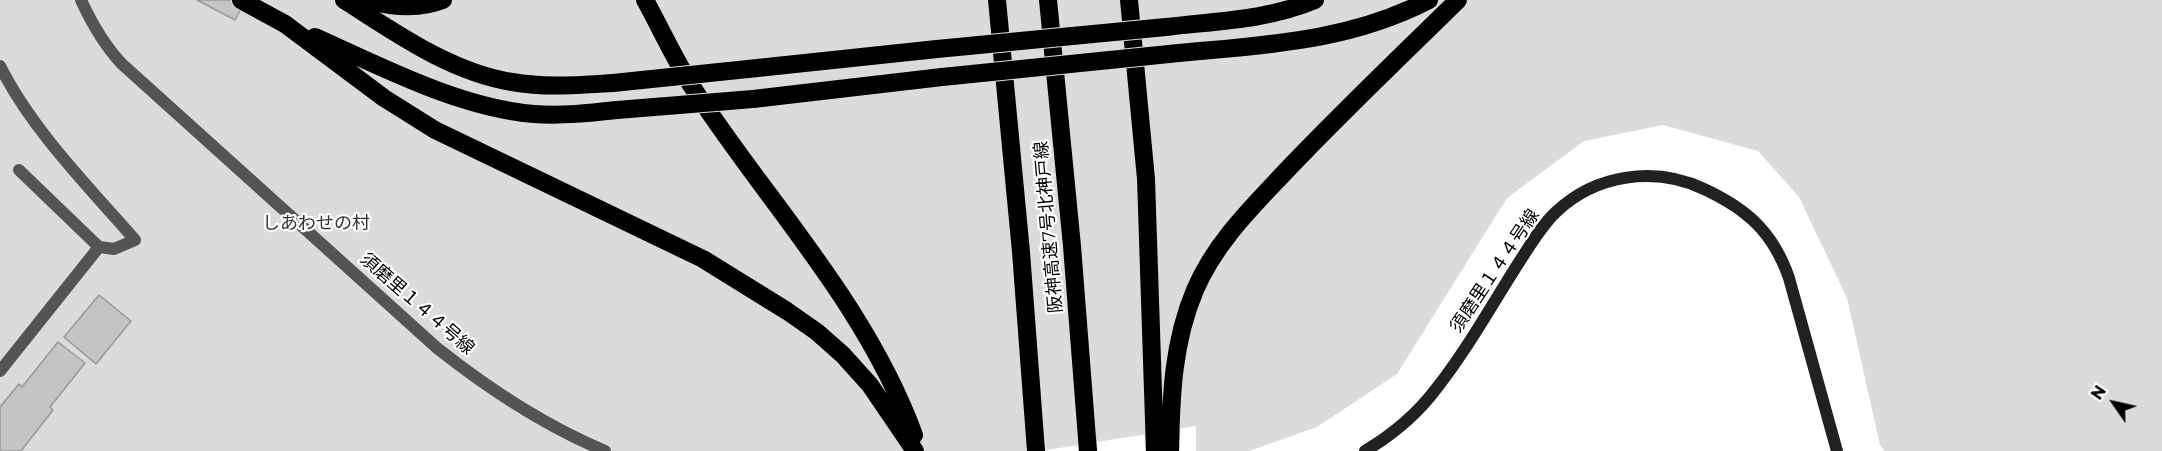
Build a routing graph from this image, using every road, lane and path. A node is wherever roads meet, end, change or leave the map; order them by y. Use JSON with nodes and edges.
{"nodes":[{"id":1,"x":81,"y":0,"type":"edge"},
{"id":2,"x":241,"y":0,"type":"edge"},
{"id":3,"x":344,"y":0,"type":"edge"},
{"id":4,"x":368,"y":0,"type":"edge"},
{"id":5,"x":443,"y":0,"type":"edge"},
{"id":6,"x":645,"y":0,"type":"edge"},
{"id":7,"x":997,"y":0,"type":"edge"},
{"id":8,"x":1048,"y":0,"type":"edge"},
{"id":9,"x":1129,"y":0,"type":"edge"},
{"id":10,"x":1315,"y":0,"type":"edge"},
{"id":11,"x":1429,"y":0,"type":"edge"},
{"id":12,"x":1458,"y":0,"type":"edge"},
{"id":13,"x":285,"y":24,"type":"junction"},
{"id":14,"x":0,"y":66,"type":"edge"},
{"id":15,"x":19,"y":170,"type":"dead end"},
{"id":16,"x":99,"y":247,"type":"junction"},
{"id":17,"x":0,"y":371,"type":"edge"},
{"id":18,"x":605,"y":451,"type":"edge"},
{"id":19,"x":915,"y":451,"type":"edge"},
{"id":20,"x":920,"y":451,"type":"edge"},
{"id":21,"x":1036,"y":451,"type":"edge"},
{"id":22,"x":1088,"y":451,"type":"edge"},
{"id":23,"x":1155,"y":451,"type":"edge"},
{"id":24,"x":1170,"y":451,"type":"edge"},
{"id":25,"x":1365,"y":451,"type":"edge"},
{"id":26,"x":1837,"y":451,"type":"edge"}],
"edges":[{"from":1,"to":18,"type":"street","name":"須磨里１４４号線"},
{"from":2,"to":13,"type":"highway"},
{"from":3,"to":10,"type":"highway","bridge":true},
{"from":4,"to":5,"type":"highway"},
{"from":6,"to":20,"type":"highway"},
{"from":7,"to":21,"type":"highway","name":"阪神高速7号北神戸線"},
{"from":8,"to":22,"type":"highway","name":"阪神高速7号北神戸線"},
{"from":9,"to":23,"type":"highway"},
{"from":11,"to":13,"type":"highway","bridge":true},
{"from":12,"to":24,"type":"highway"},
{"from":13,"to":19,"type":"highway"},
{"from":14,"to":16,"type":"street"},
{"from":15,"to":16,"type":"street"},
{"from":16,"to":17,"type":"street"},
{"from":25,"to":26,"type":"street","name":"須磨里１４４号線"}]}
